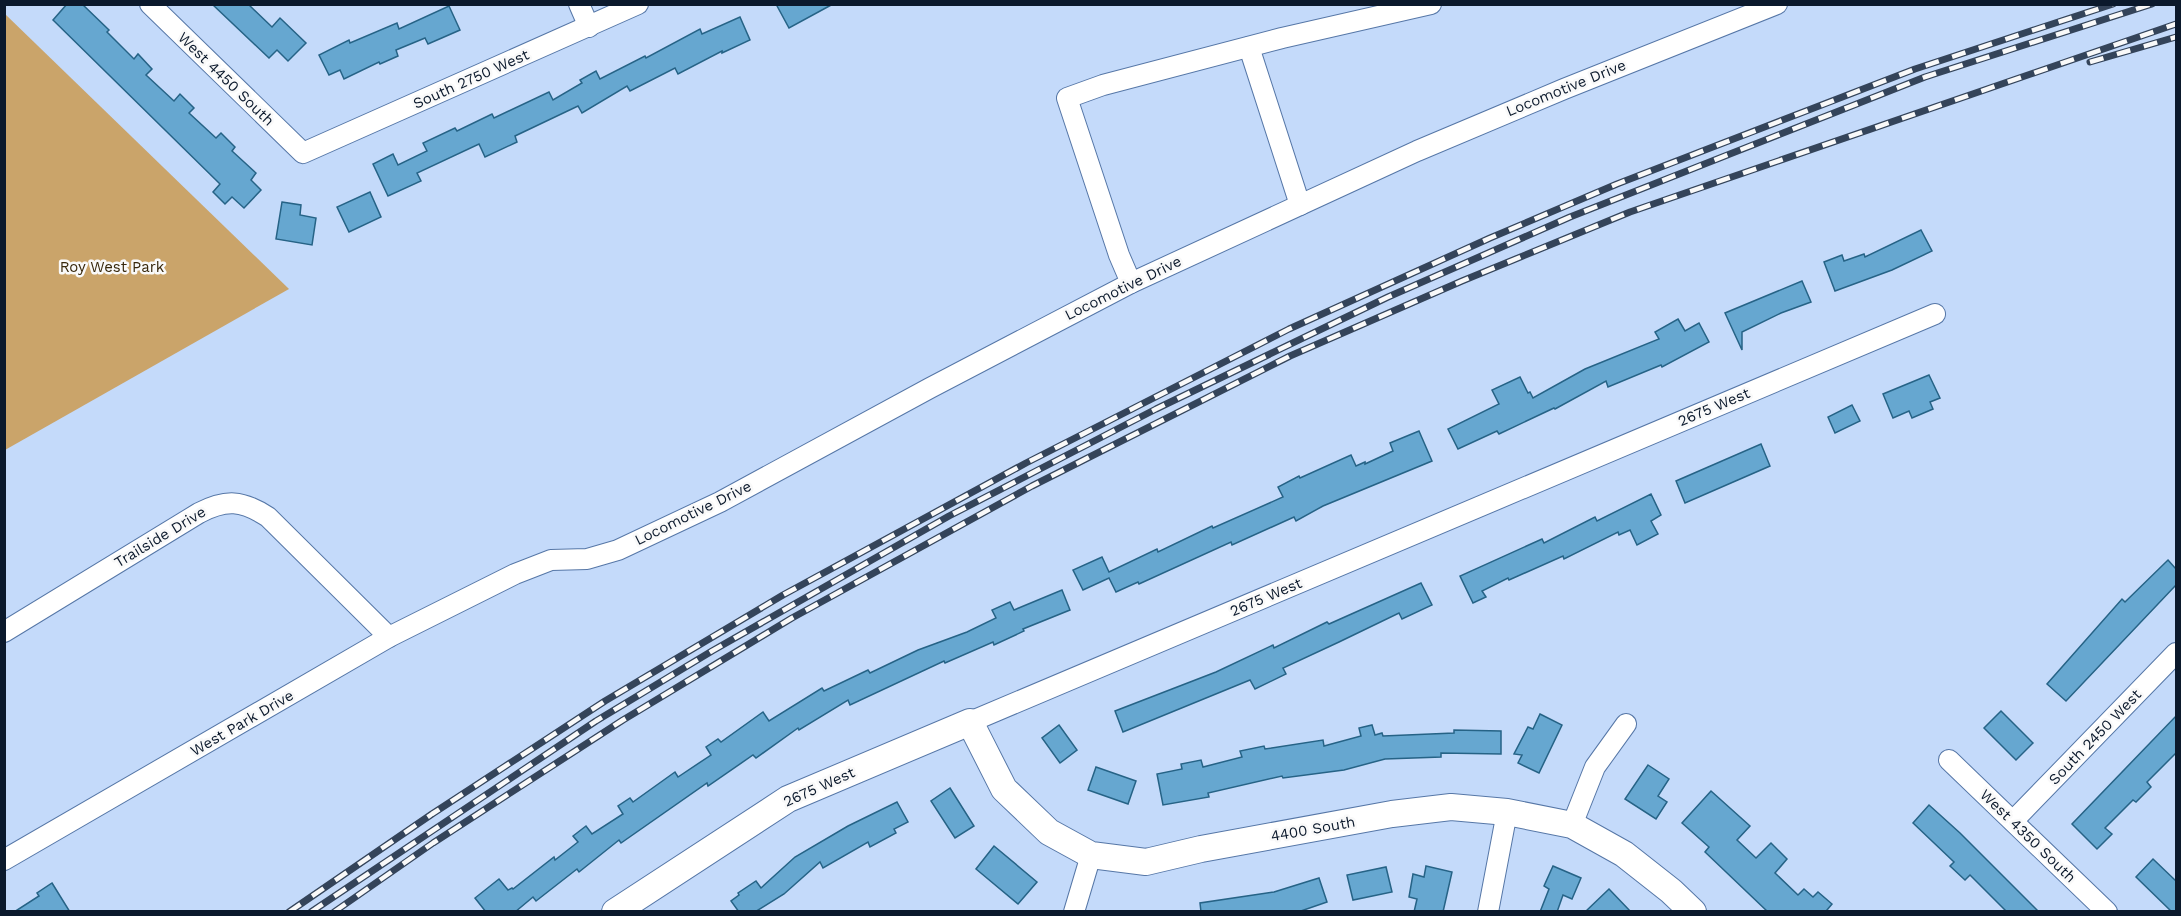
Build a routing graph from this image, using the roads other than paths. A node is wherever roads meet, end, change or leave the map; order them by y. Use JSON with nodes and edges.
{"nodes":[{"id":1,"x":150,"y":4,"type":"edge"},
{"id":2,"x":579,"y":4,"type":"edge"},
{"id":3,"x":638,"y":4,"type":"edge"},
{"id":4,"x":1431,"y":4,"type":"edge"},
{"id":5,"x":1778,"y":4,"type":"edge"},
{"id":6,"x":589,"y":27,"type":"junction"},
{"id":7,"x":1250,"y":47,"type":"junction"},
{"id":8,"x":303,"y":153,"type":"joint"},
{"id":9,"x":1300,"y":205,"type":"junction"},
{"id":10,"x":1131,"y":283,"type":"junction"},
{"id":11,"x":1935,"y":314,"type":"dead end"},
{"id":12,"x":482,"y":590,"type":"joint"},
{"id":13,"x":4,"y":632,"type":"edge"},
{"id":14,"x":389,"y":637,"type":"junction"},
{"id":15,"x":2176,"y":653,"type":"edge"},
{"id":16,"x":970,"y":722,"type":"junction"},
{"id":17,"x":1626,"y":724,"type":"dead end"},
{"id":18,"x":1949,"y":760,"type":"dead end"},
{"id":19,"x":1507,"y":812,"type":"junction"},
{"id":20,"x":2013,"y":821,"type":"junction"},
{"id":21,"x":1572,"y":825,"type":"junction"},
{"id":22,"x":1091,"y":855,"type":"junction"},
{"id":23,"x":4,"y":860,"type":"edge"},
{"id":24,"x":615,"y":912,"type":"edge"},
{"id":25,"x":1074,"y":912,"type":"edge"},
{"id":26,"x":1488,"y":912,"type":"edge"},
{"id":27,"x":1693,"y":912,"type":"edge"},
{"id":28,"x":2108,"y":912,"type":"edge"}],
"edges":[{"from":1,"to":8,"type":"street","name":"West 4450 South"},
{"from":2,"to":6,"type":"street"},
{"from":3,"to":6,"type":"street","name":"South 2750 West"},
{"from":4,"to":7,"type":"street"},
{"from":5,"to":9,"type":"street","name":"Locomotive Drive"},
{"from":6,"to":8,"type":"street","name":"South 2750 West"},
{"from":7,"to":9,"type":"street"},
{"from":7,"to":10,"type":"street"},
{"from":9,"to":10,"type":"street","name":"Locomotive Drive"},
{"from":10,"to":12,"type":"street","name":"Locomotive Drive"},
{"from":11,"to":16,"type":"street","name":"2675 West"},
{"from":12,"to":14,"type":"street","name":"West Park Drive"},
{"from":13,"to":14,"type":"street","name":"Trailside Drive"},
{"from":14,"to":23,"type":"street","name":"West Park Drive"},
{"from":15,"to":20,"type":"street","name":"South 2450 West"},
{"from":16,"to":22,"type":"street","name":"4400 South"},
{"from":16,"to":24,"type":"street","name":"2675 West"},
{"from":17,"to":21,"type":"street"},
{"from":18,"to":20,"type":"street","name":"West 4350 South"},
{"from":19,"to":21,"type":"street","name":"4400 South"},
{"from":19,"to":22,"type":"street","name":"4400 South"},
{"from":19,"to":26,"type":"street"},
{"from":20,"to":28,"type":"street","name":"West 4350 South"},
{"from":21,"to":27,"type":"street","name":"4400 South"},
{"from":22,"to":25,"type":"street"}]}
